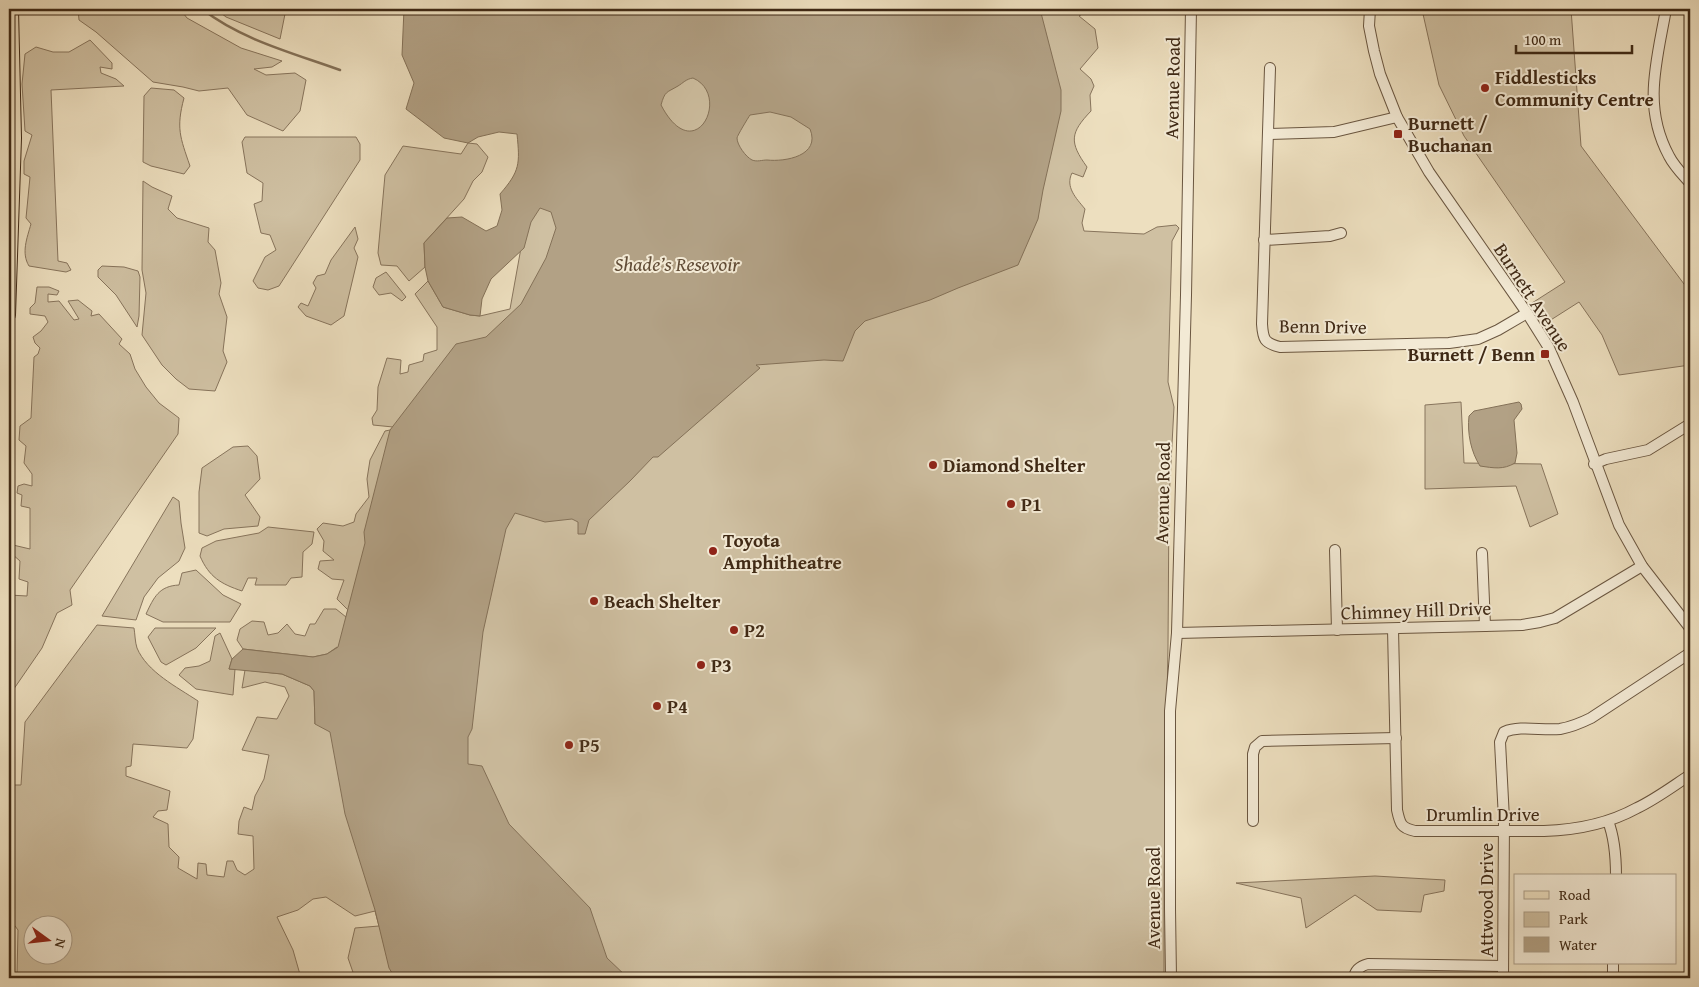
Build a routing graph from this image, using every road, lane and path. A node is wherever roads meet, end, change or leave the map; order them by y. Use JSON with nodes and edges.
{"nodes":[{"id":1,"x":12,"y":9,"type":"edge"},
{"id":2,"x":1191,"y":9,"type":"edge"},
{"id":3,"x":1370,"y":9,"type":"edge"},
{"id":4,"x":1666,"y":9,"type":"edge"},
{"id":5,"x":11,"y":65,"type":"edge"},
{"id":6,"x":1270,"y":68,"type":"dead end"},
{"id":7,"x":1397,"y":118,"type":"junction"},
{"id":8,"x":1268,"y":134,"type":"junction"},
{"id":9,"x":1690,"y":183,"type":"edge"},
{"id":10,"x":1342,"y":233,"type":"dead end"},
{"id":11,"x":1264,"y":240,"type":"junction"},
{"id":12,"x":1527,"y":313,"type":"junction"},
{"id":13,"x":9,"y":315,"type":"edge"},
{"id":14,"x":1689,"y":427,"type":"edge"},
{"id":15,"x":1594,"y":464,"type":"junction"},
{"id":16,"x":1335,"y":550,"type":"dead end"},
{"id":17,"x":1482,"y":553,"type":"dead end"},
{"id":18,"x":1642,"y":566,"type":"junction"},
{"id":19,"x":1485,"y":626,"type":"junction"},
{"id":20,"x":1690,"y":628,"type":"edge"},
{"id":21,"x":1393,"y":629,"type":"junction"},
{"id":22,"x":1337,"y":630,"type":"junction"},
{"id":23,"x":1176,"y":634,"type":"junction"},
{"id":24,"x":1690,"y":652,"type":"edge"},
{"id":25,"x":1396,"y":738,"type":"junction"},
{"id":26,"x":1690,"y":775,"type":"edge"},
{"id":27,"x":1253,"y":821,"type":"dead end"},
{"id":28,"x":1608,"y":821,"type":"junction"},
{"id":29,"x":1504,"y":832,"type":"junction"},
{"id":30,"x":1616,"y":874,"type":"edge"},
{"id":31,"x":1613,"y":964,"type":"edge"},
{"id":32,"x":1503,"y":966,"type":"junction"},
{"id":33,"x":1171,"y":978,"type":"edge"},
{"id":34,"x":1354,"y":978,"type":"edge"},
{"id":35,"x":1503,"y":978,"type":"edge"},
{"id":36,"x":1613,"y":978,"type":"edge"}],
"edges":[{"from":1,"to":5,"type":"main road"},
{"from":2,"to":23,"type":"street","name":"Avenue Road"},
{"from":3,"to":7,"type":"street","name":"Burnett Avenue"},
{"from":4,"to":9,"type":"street"},
{"from":5,"to":13,"type":"main road"},
{"from":6,"to":8,"type":"street","name":"Benn Drive"},
{"from":7,"to":8,"type":"street"},
{"from":7,"to":12,"type":"street","name":"Burnett Avenue"},
{"from":8,"to":11,"type":"street","name":"Benn Drive"},
{"from":10,"to":11,"type":"street"},
{"from":11,"to":12,"type":"street","name":"Benn Drive"},
{"from":12,"to":15,"type":"street","name":"Burnett Avenue"},
{"from":14,"to":15,"type":"street"},
{"from":15,"to":18,"type":"street","name":"Burnett Avenue"},
{"from":16,"to":22,"type":"street"},
{"from":17,"to":19,"type":"street"},
{"from":18,"to":19,"type":"street","name":"Chimney Hill Drive"},
{"from":18,"to":20,"type":"street","name":"Burnett Avenue"},
{"from":19,"to":21,"type":"street","name":"Chimney Hill Drive"},
{"from":21,"to":22,"type":"street","name":"Chimney Hill Drive"},
{"from":21,"to":25,"type":"street","name":"Drumlin Drive"},
{"from":22,"to":23,"type":"street","name":"Chimney Hill Drive"},
{"from":23,"to":33,"type":"street","name":"Avenue Road"},
{"from":24,"to":29,"type":"street","name":"Attwood Drive"},
{"from":25,"to":27,"type":"street"},
{"from":25,"to":29,"type":"street","name":"Drumlin Drive"},
{"from":26,"to":28,"type":"street","name":"Drumlin Drive"},
{"from":28,"to":29,"type":"street","name":"Drumlin Drive"},
{"from":28,"to":30,"type":"street"},
{"from":29,"to":32,"type":"street","name":"Attwood Drive"},
{"from":31,"to":36,"type":"street"},
{"from":32,"to":34,"type":"street"},
{"from":32,"to":35,"type":"street","name":"Attwood Drive"}]}
